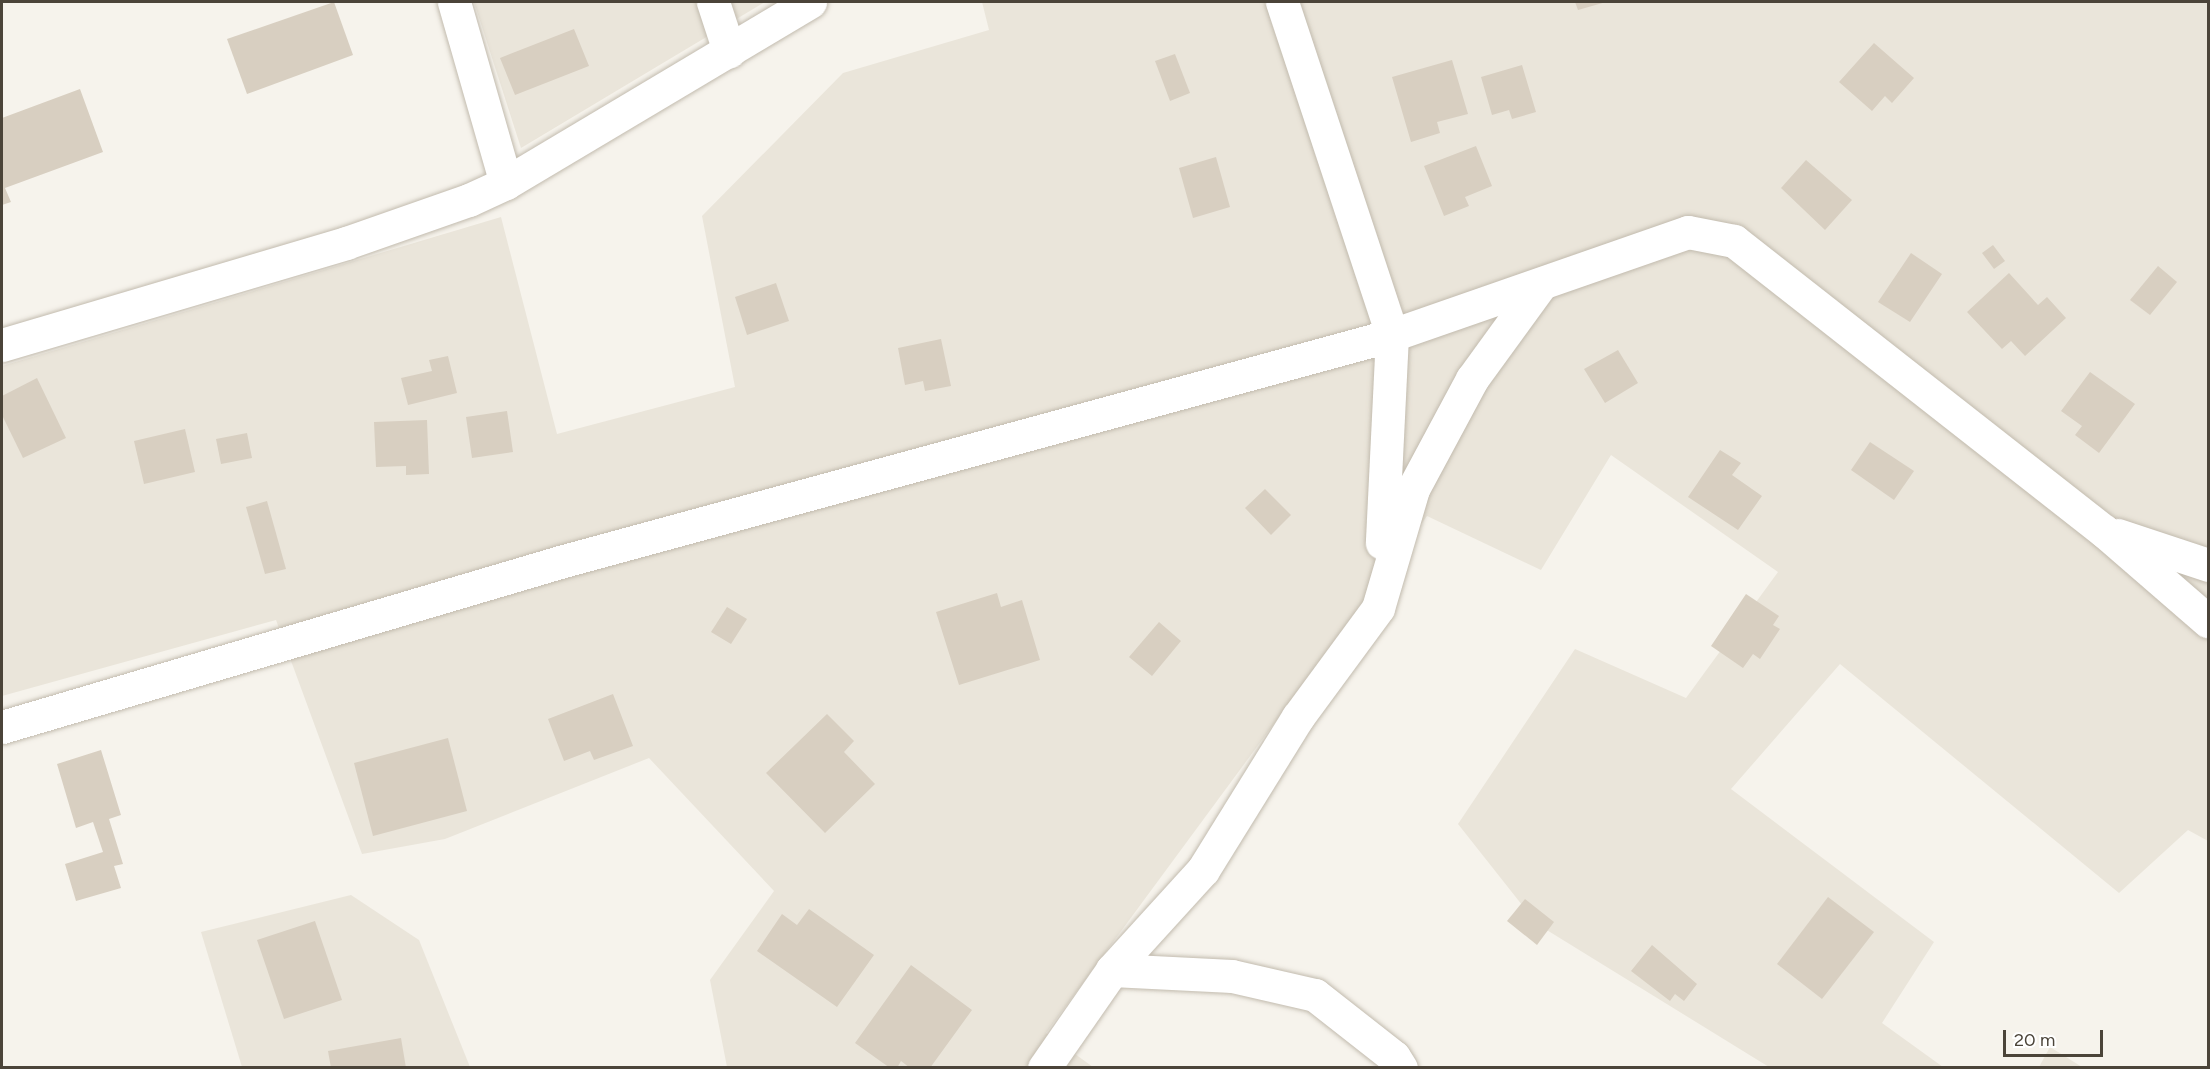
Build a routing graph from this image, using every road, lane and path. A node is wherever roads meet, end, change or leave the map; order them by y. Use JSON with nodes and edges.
{"nodes":[{"id":1,"x":454,"y":2,"type":"edge"},
{"id":2,"x":713,"y":2,"type":"edge"},
{"id":3,"x":810,"y":2,"type":"edge"},
{"id":4,"x":1282,"y":2,"type":"edge"},
{"id":5,"x":729,"y":51,"type":"junction"},
{"id":6,"x":506,"y":183,"type":"junction"},
{"id":7,"x":1541,"y":284,"type":"junction"},
{"id":8,"x":1392,"y":335,"type":"junction"},
{"id":9,"x":2,"y":345,"type":"edge"},
{"id":10,"x":2104,"y":531,"type":"junction"},
{"id":11,"x":2208,"y":565,"type":"edge"},
{"id":12,"x":1377,"y":608,"type":"junction"},
{"id":13,"x":2208,"y":621,"type":"edge"},
{"id":14,"x":2,"y":727,"type":"edge"},
{"id":15,"x":1112,"y":970,"type":"junction"},
{"id":16,"x":1044,"y":1068,"type":"edge"},
{"id":17,"x":1401,"y":1068,"type":"edge"}],
"edges":[{"from":1,"to":6,"type":"street"},
{"from":2,"to":5,"type":"street"},
{"from":3,"to":5,"type":"street"},
{"from":4,"to":8,"type":"street"},
{"from":5,"to":6,"type":"street"},
{"from":6,"to":9,"type":"street"},
{"from":7,"to":8,"type":"street"},
{"from":7,"to":10,"type":"street"},
{"from":7,"to":12,"type":"street"},
{"from":8,"to":12,"type":"street"},
{"from":8,"to":14,"type":"street"},
{"from":10,"to":11,"type":"street"},
{"from":10,"to":13,"type":"street"},
{"from":12,"to":15,"type":"street"},
{"from":15,"to":16,"type":"street"},
{"from":15,"to":17,"type":"street"}]}
